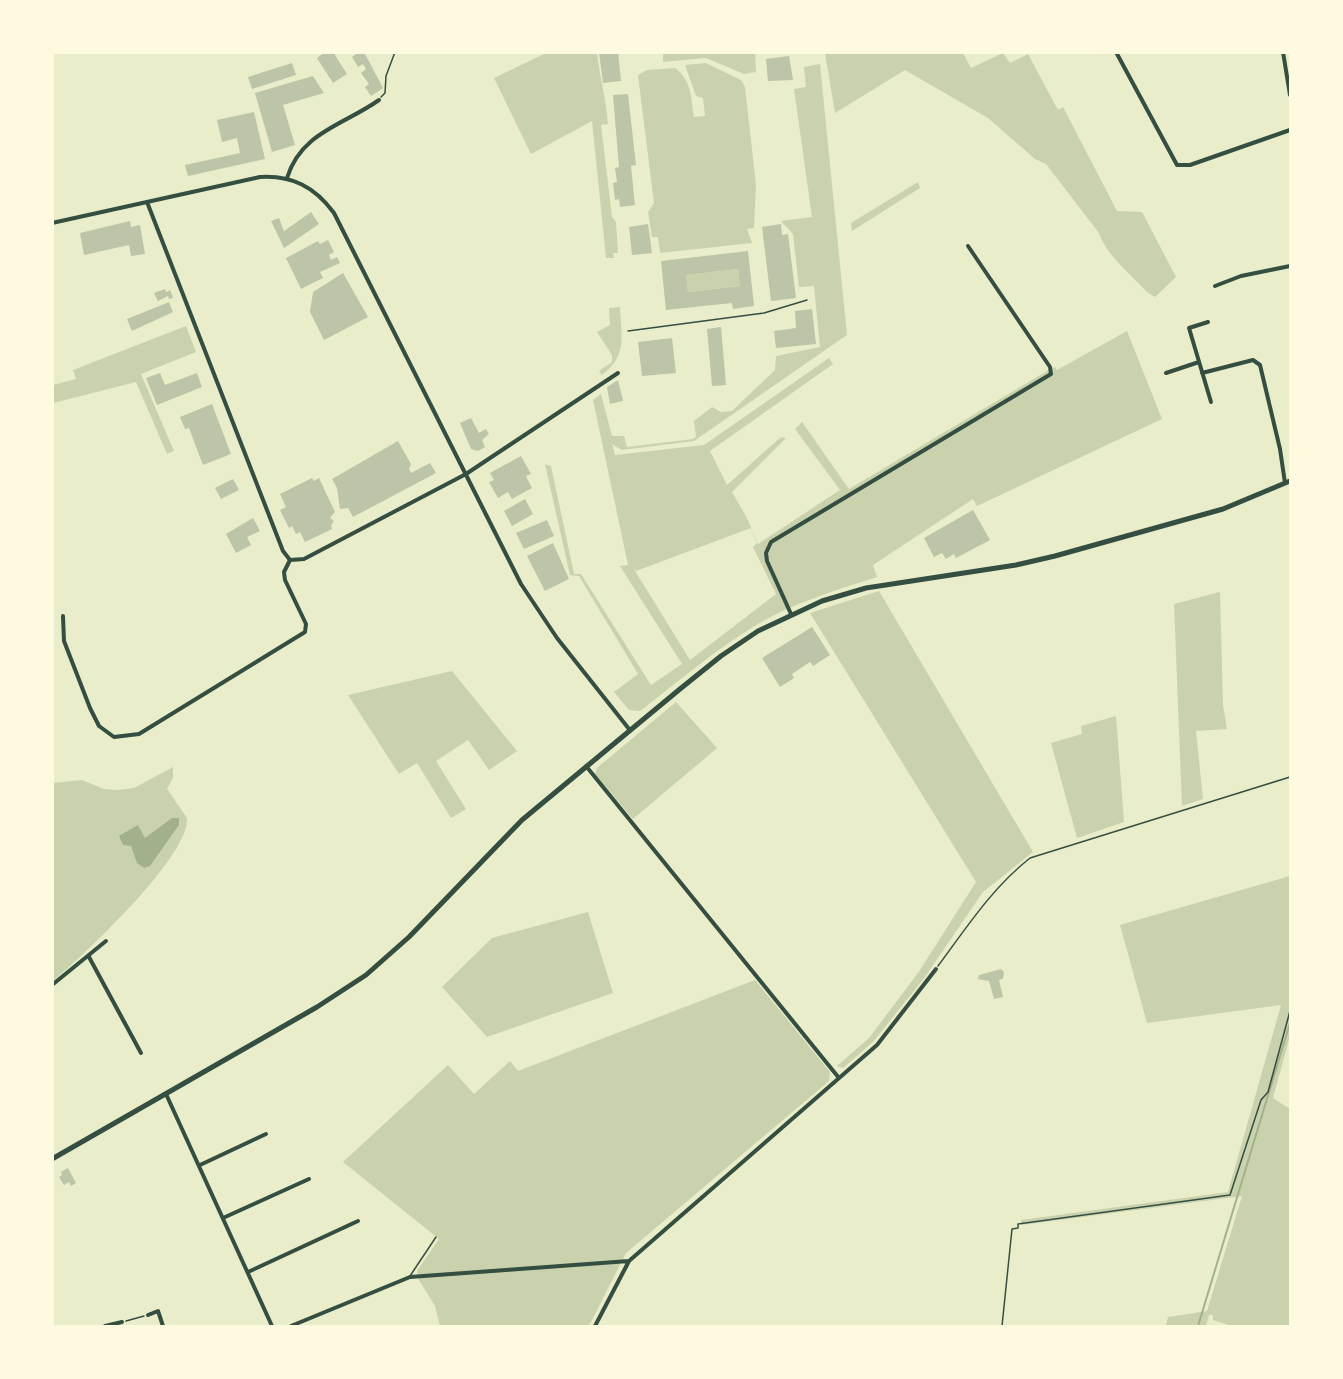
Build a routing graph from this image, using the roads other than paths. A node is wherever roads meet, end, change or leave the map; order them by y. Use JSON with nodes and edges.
{"nodes":[{"id":1,"x":1116,"y":52,"type":"edge"},
{"id":2,"x":1283,"y":52,"type":"edge"},
{"id":3,"x":1290,"y":95,"type":"edge"},
{"id":4,"x":379,"y":100,"type":"road end"},
{"id":5,"x":1290,"y":130,"type":"edge"},
{"id":6,"x":287,"y":178,"type":"junction"},
{"id":7,"x":147,"y":202,"type":"junction"},
{"id":8,"x":52,"y":223,"type":"edge"},
{"id":9,"x":968,"y":246,"type":"dead end"},
{"id":10,"x":1290,"y":266,"type":"edge"},
{"id":11,"x":1215,"y":286,"type":"dead end"},
{"id":12,"x":807,"y":300,"type":"dead end"},
{"id":13,"x":1208,"y":322,"type":"dead end"},
{"id":14,"x":628,"y":331,"type":"dead end"},
{"id":15,"x":1198,"y":362,"type":"junction"},
{"id":16,"x":618,"y":373,"type":"dead end"},
{"id":17,"x":1166,"y":373,"type":"dead end"},
{"id":18,"x":1202,"y":373,"type":"junction"},
{"id":19,"x":1211,"y":402,"type":"dead end"},
{"id":20,"x":466,"y":474,"type":"junction"},
{"id":21,"x":1288,"y":483,"type":"edge"},
{"id":22,"x":290,"y":560,"type":"junction"},
{"id":23,"x":792,"y":614,"type":"junction"},
{"id":24,"x":63,"y":616,"type":"dead end"},
{"id":25,"x":629,"y":729,"type":"junction"},
{"id":26,"x":586,"y":766,"type":"junction"},
{"id":27,"x":106,"y":940,"type":"dead end"},
{"id":28,"x":89,"y":957,"type":"junction"},
{"id":29,"x":936,"y":969,"type":"road end"},
{"id":30,"x":52,"y":985,"type":"edge"},
{"id":31,"x":141,"y":1053,"type":"dead end"},
{"id":32,"x":839,"y":1078,"type":"junction"},
{"id":33,"x":166,"y":1094,"type":"junction"},
{"id":34,"x":266,"y":1134,"type":"dead end"},
{"id":35,"x":52,"y":1149,"type":"edge"},
{"id":36,"x":55,"y":1158,"type":"edge"},
{"id":37,"x":200,"y":1165,"type":"junction"},
{"id":38,"x":309,"y":1179,"type":"dead end"},
{"id":39,"x":223,"y":1218,"type":"junction"},
{"id":40,"x":358,"y":1221,"type":"dead end"},
{"id":41,"x":436,"y":1237,"type":"dead end"},
{"id":42,"x":629,"y":1261,"type":"junction"},
{"id":43,"x":248,"y":1272,"type":"junction"},
{"id":44,"x":410,"y":1277,"type":"junction"},
{"id":45,"x":148,"y":1315,"type":"road end"},
{"id":46,"x":122,"y":1323,"type":"road end"},
{"id":47,"x":105,"y":1326,"type":"edge"},
{"id":48,"x":164,"y":1326,"type":"edge"},
{"id":49,"x":272,"y":1326,"type":"edge"},
{"id":50,"x":291,"y":1326,"type":"edge"},
{"id":51,"x":595,"y":1326,"type":"edge"}],
"edges":[{"from":1,"to":5,"type":"street"},
{"from":2,"to":3,"type":"street"},
{"from":4,"to":6,"type":"street"},
{"from":6,"to":7,"type":"street"},
{"from":6,"to":20,"type":"street"},
{"from":7,"to":8,"type":"street"},
{"from":7,"to":22,"type":"street"},
{"from":9,"to":23,"type":"street"},
{"from":10,"to":11,"type":"street"},
{"from":12,"to":14,"type":"lane"},
{"from":13,"to":15,"type":"street"},
{"from":15,"to":17,"type":"street"},
{"from":15,"to":18,"type":"street"},
{"from":16,"to":20,"type":"street"},
{"from":18,"to":19,"type":"street"},
{"from":18,"to":21,"type":"street"},
{"from":20,"to":22,"type":"street"},
{"from":20,"to":25,"type":"street"},
{"from":21,"to":23,"type":"main road"},
{"from":22,"to":24,"type":"street"},
{"from":23,"to":25,"type":"main road"},
{"from":25,"to":26,"type":"main road"},
{"from":26,"to":32,"type":"street"},
{"from":26,"to":33,"type":"main road"},
{"from":27,"to":28,"type":"street"},
{"from":28,"to":30,"type":"street"},
{"from":28,"to":31,"type":"street"},
{"from":29,"to":32,"type":"street"},
{"from":32,"to":42,"type":"street"},
{"from":33,"to":36,"type":"main road"},
{"from":33,"to":37,"type":"street"},
{"from":34,"to":37,"type":"street"},
{"from":35,"to":36,"type":"street"},
{"from":37,"to":39,"type":"street"},
{"from":38,"to":39,"type":"street"},
{"from":39,"to":43,"type":"street"},
{"from":40,"to":43,"type":"street"},
{"from":41,"to":44,"type":"lane"},
{"from":42,"to":44,"type":"street"},
{"from":42,"to":51,"type":"street"},
{"from":43,"to":49,"type":"street"},
{"from":44,"to":50,"type":"street"},
{"from":45,"to":48,"type":"street"},
{"from":46,"to":47,"type":"street"}]}
